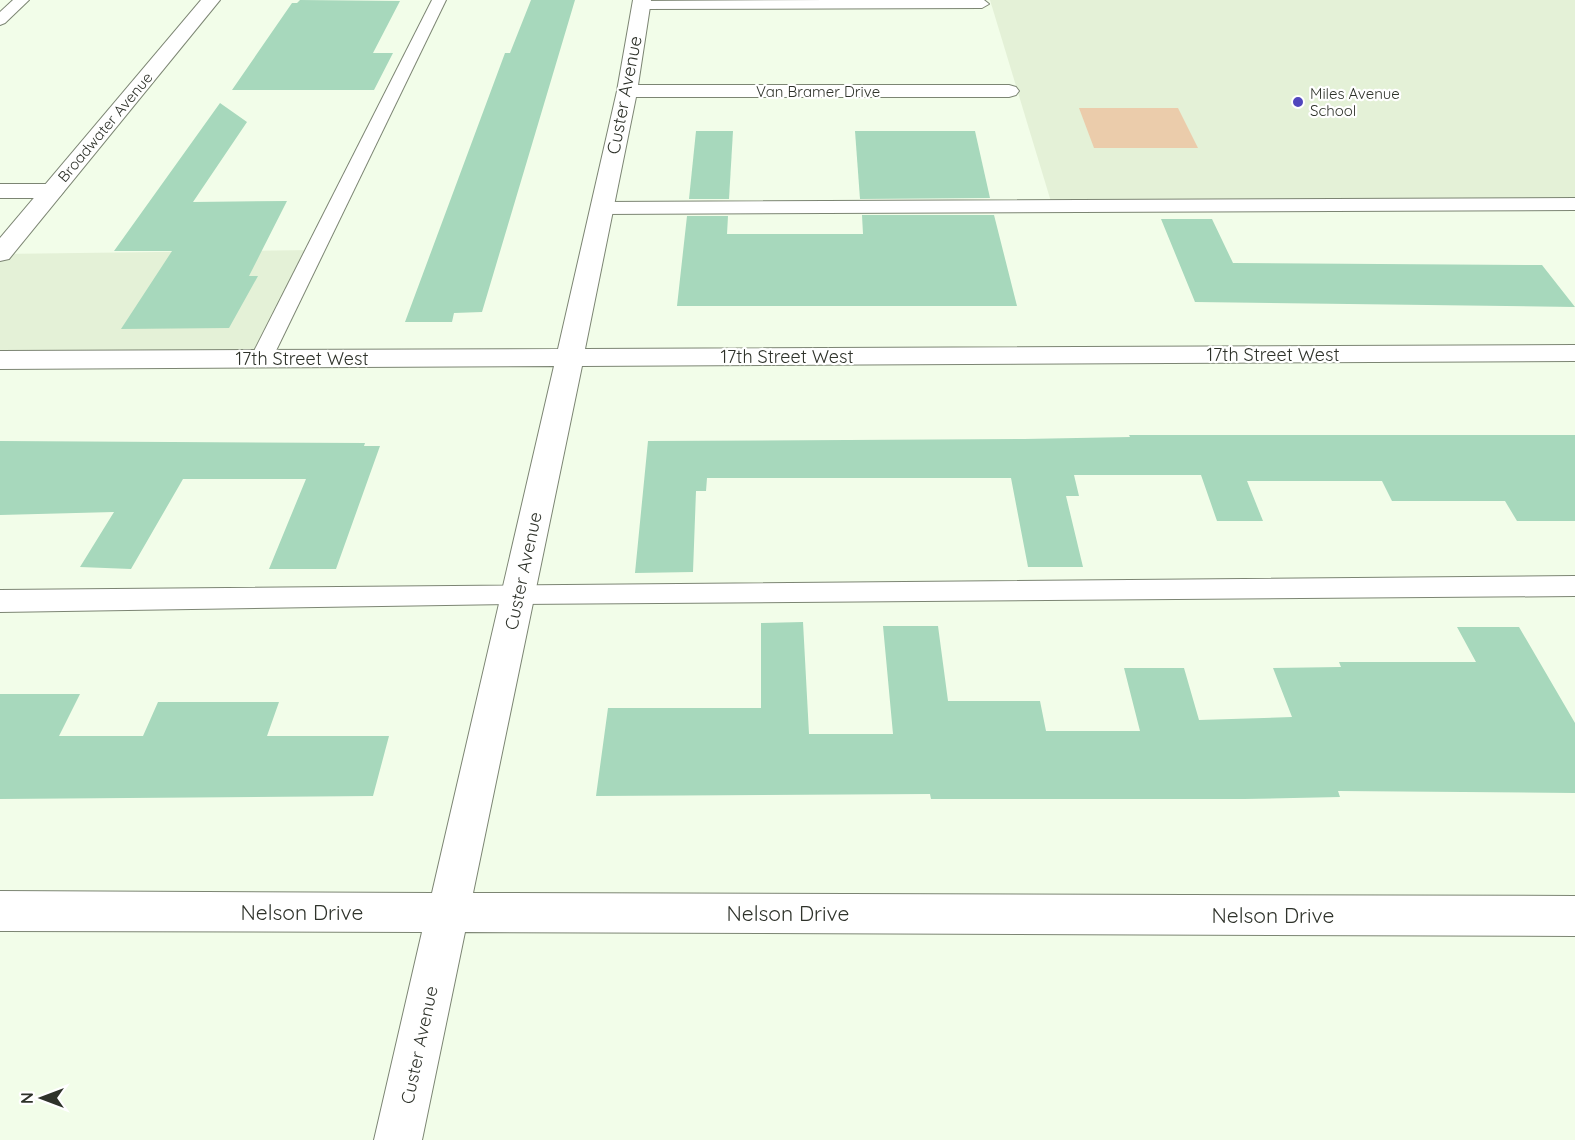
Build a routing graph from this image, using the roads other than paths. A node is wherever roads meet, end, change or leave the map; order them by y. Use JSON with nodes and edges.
{"nodes":[{"id":1,"x":22,"y":0,"type":"edge"},
{"id":2,"x":211,"y":0,"type":"edge"},
{"id":3,"x":439,"y":0,"type":"edge"},
{"id":4,"x":642,"y":3,"type":"edge"},
{"id":5,"x":982,"y":4,"type":"dead end"},
{"id":6,"x":0,"y":20,"type":"edge"},
{"id":7,"x":627,"y":90,"type":"junction"},
{"id":8,"x":1009,"y":91,"type":"dead end"},
{"id":9,"x":0,"y":191,"type":"edge"},
{"id":10,"x":52,"y":191,"type":"junction"},
{"id":11,"x":1575,"y":204,"type":"edge"},
{"id":12,"x":602,"y":208,"type":"junction"},
{"id":13,"x":0,"y":254,"type":"edge"},
{"id":14,"x":1575,"y":353,"type":"edge"},
{"id":15,"x":570,"y":357,"type":"junction"},
{"id":16,"x":261,"y":359,"type":"junction"},
{"id":17,"x":0,"y":360,"type":"edge"},
{"id":18,"x":1575,"y":586,"type":"edge"},
{"id":19,"x":518,"y":594,"type":"junction"},
{"id":20,"x":0,"y":601,"type":"edge"},
{"id":21,"x":0,"y":911,"type":"edge"},
{"id":22,"x":448,"y":912,"type":"junction"},
{"id":23,"x":1575,"y":916,"type":"edge"},
{"id":24,"x":398,"y":1140,"type":"edge"}],
"edges":[{"from":1,"to":6,"type":"lane"},
{"from":2,"to":10,"type":"street","name":"Broadwater Avenue"},
{"from":3,"to":16,"type":"lane"},
{"from":4,"to":5,"type":"lane"},
{"from":4,"to":7,"type":"street","name":"Custer Avenue"},
{"from":7,"to":8,"type":"street","name":"Van Bramer Drive"},
{"from":7,"to":12,"type":"street","name":"Custer Avenue"},
{"from":9,"to":10,"type":"street"},
{"from":10,"to":13,"type":"street","name":"Broadwater Avenue"},
{"from":11,"to":12,"type":"lane"},
{"from":12,"to":15,"type":"street","name":"Custer Avenue"},
{"from":14,"to":15,"type":"street","name":"17th Street West"},
{"from":15,"to":16,"type":"street","name":"17th Street West"},
{"from":15,"to":19,"type":"street","name":"Custer Avenue"},
{"from":16,"to":17,"type":"street","name":"17th Street West"},
{"from":18,"to":19,"type":"lane"},
{"from":19,"to":20,"type":"lane"},
{"from":19,"to":22,"type":"street","name":"Custer Avenue"},
{"from":21,"to":22,"type":"street","name":"Nelson Drive"},
{"from":22,"to":23,"type":"street","name":"Nelson Drive"},
{"from":22,"to":24,"type":"street","name":"Custer Avenue"}]}
